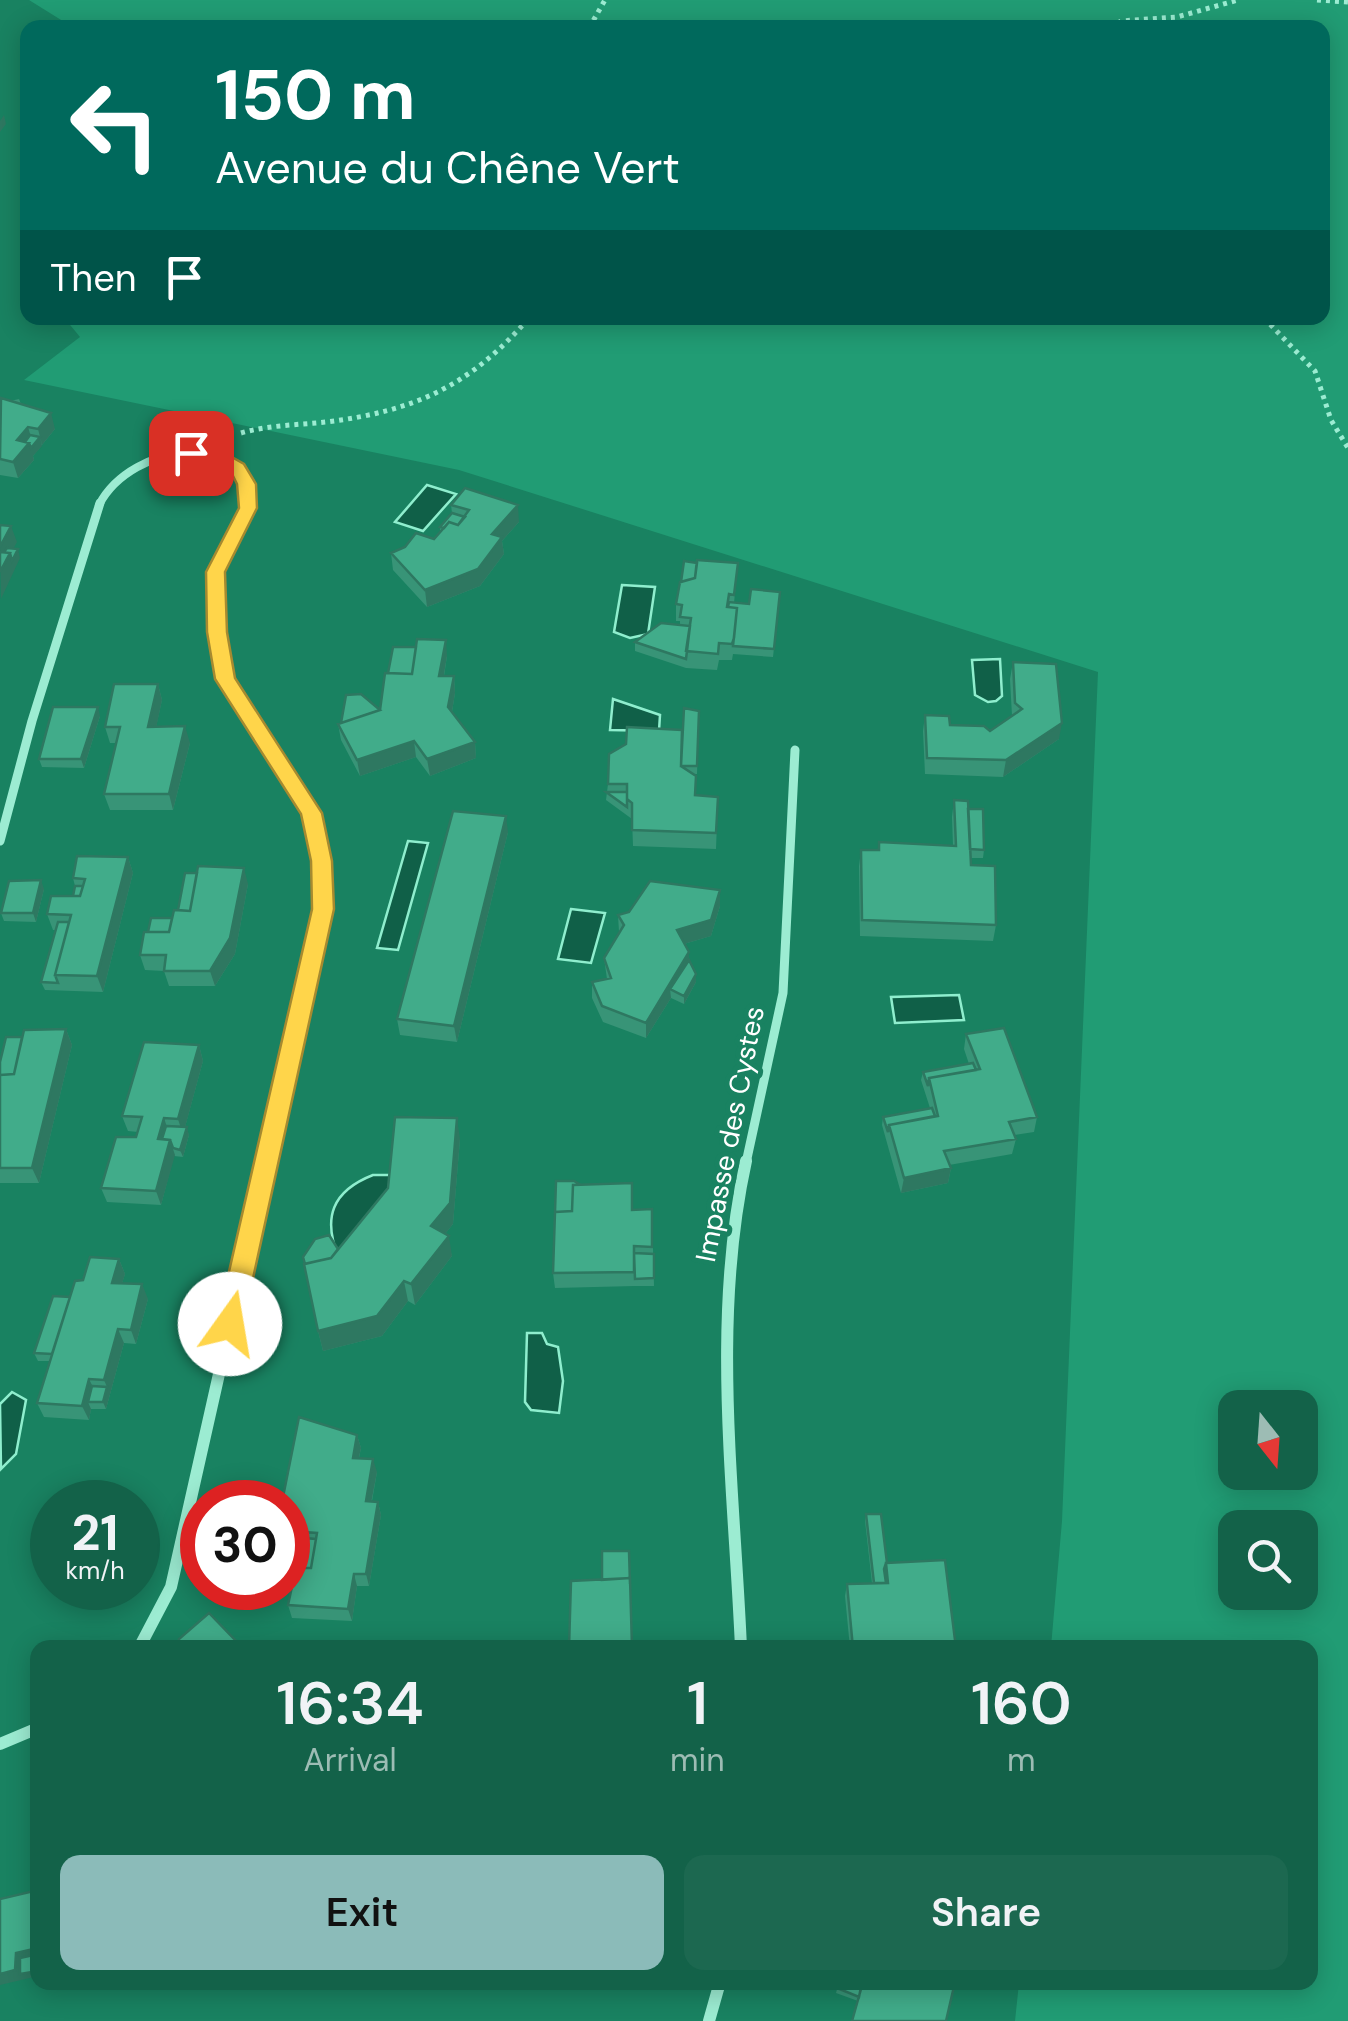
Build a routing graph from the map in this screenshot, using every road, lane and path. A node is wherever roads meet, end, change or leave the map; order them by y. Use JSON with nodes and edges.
{"nodes":[{"id":1,"x":1238,"y":0,"type":"edge"},
{"id":2,"x":1317,"y":0,"type":"edge"},
{"id":3,"x":1348,"y":2,"type":"edge"},
{"id":4,"x":1132,"y":20,"type":"edge"},
{"id":5,"x":523,"y":325,"type":"edge"},
{"id":6,"x":1271,"y":325,"type":"edge"},
{"id":7,"x":1348,"y":448,"type":"edge"},
{"id":8,"x":216,"y":456,"type":"junction"},
{"id":9,"x":795,"y":750,"type":"dead end"},
{"id":10,"x":0,"y":841,"type":"edge"},
{"id":11,"x":142,"y":1640,"type":"edge"},
{"id":12,"x":741,"y":1640,"type":"edge"},
{"id":13,"x":30,"y":1731,"type":"edge"},
{"id":14,"x":0,"y":1744,"type":"edge"},
{"id":15,"x":718,"y":1990,"type":"edge"},
{"id":16,"x":710,"y":2021,"type":"edge"}],
"edges":[{"from":1,"to":4,"type":"path"},
{"from":2,"to":3,"type":"path"},
{"from":5,"to":8,"type":"path"},
{"from":6,"to":7,"type":"path"},
{"from":8,"to":10,"type":"street"},
{"from":8,"to":11,"type":"street"},
{"from":9,"to":12,"type":"street","name":"Impasse des Cystes"},
{"from":13,"to":14,"type":"street"},
{"from":15,"to":16,"type":"street"}]}
